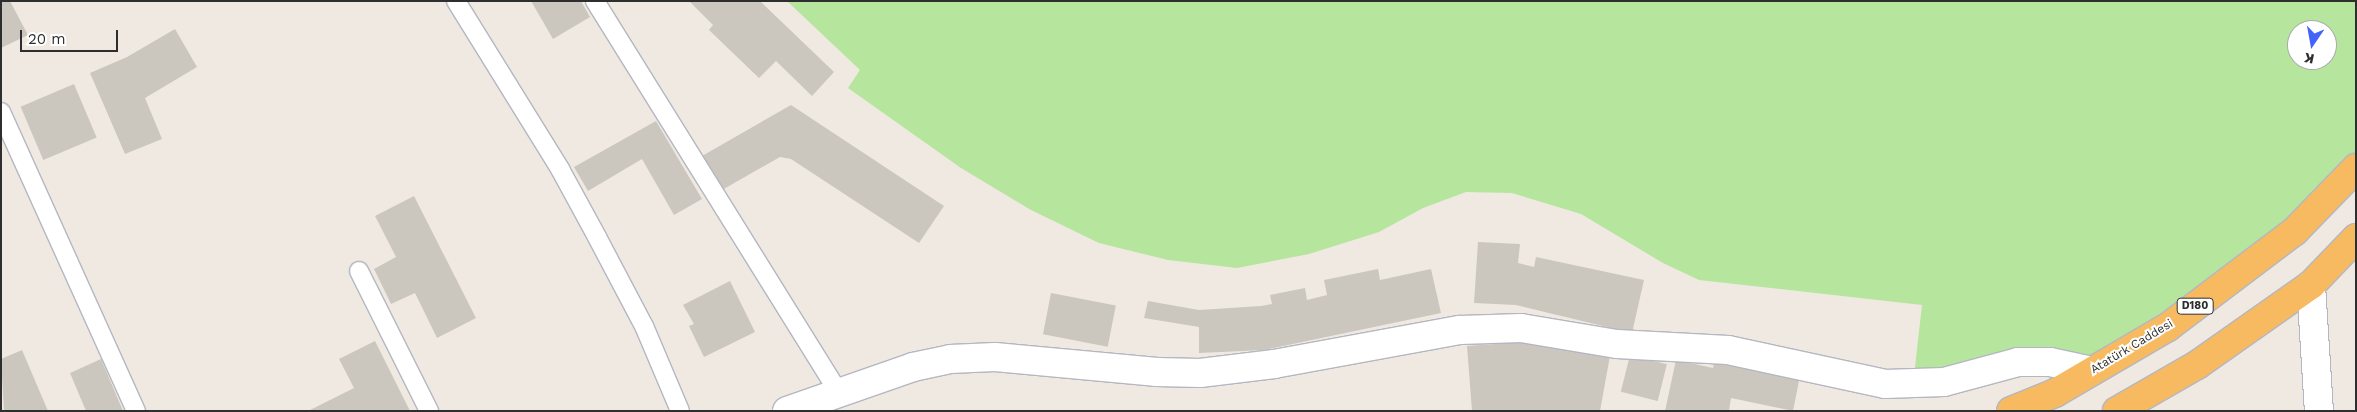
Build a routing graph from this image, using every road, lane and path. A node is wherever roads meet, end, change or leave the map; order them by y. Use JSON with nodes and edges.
{"nodes":[{"id":1,"x":456,"y":1,"type":"edge"},
{"id":2,"x":595,"y":1,"type":"edge"},
{"id":3,"x":1,"y":112,"type":"edge"},
{"id":4,"x":2356,"y":168,"type":"edge"},
{"id":5,"x":2356,"y":238,"type":"edge"},
{"id":6,"x":359,"y":271,"type":"dead end"},
{"id":7,"x":2311,"y":285,"type":"junction"},
{"id":8,"x":2092,"y":371,"type":"junction"},
{"id":9,"x":838,"y":392,"type":"junction"},
{"id":10,"x":136,"y":411,"type":"edge"},
{"id":11,"x":429,"y":411,"type":"edge"},
{"id":12,"x":680,"y":411,"type":"edge"},
{"id":13,"x":787,"y":411,"type":"edge"},
{"id":14,"x":2011,"y":411,"type":"edge"},
{"id":15,"x":2117,"y":411,"type":"edge"},
{"id":16,"x":2319,"y":411,"type":"edge"}],
"edges":[{"from":1,"to":12,"type":"lane"},
{"from":2,"to":9,"type":"lane"},
{"from":3,"to":10,"type":"lane"},
{"from":4,"to":8,"type":"highway","name":"Atatürk Caddesi","number":"D180"},
{"from":5,"to":7,"type":"highway"},
{"from":6,"to":11,"type":"lane"},
{"from":7,"to":15,"type":"highway"},
{"from":7,"to":16,"type":"street"},
{"from":8,"to":9,"type":"street"},
{"from":8,"to":14,"type":"highway","name":"Atatürk Caddesi","number":"D180"},
{"from":9,"to":13,"type":"street"}]}
